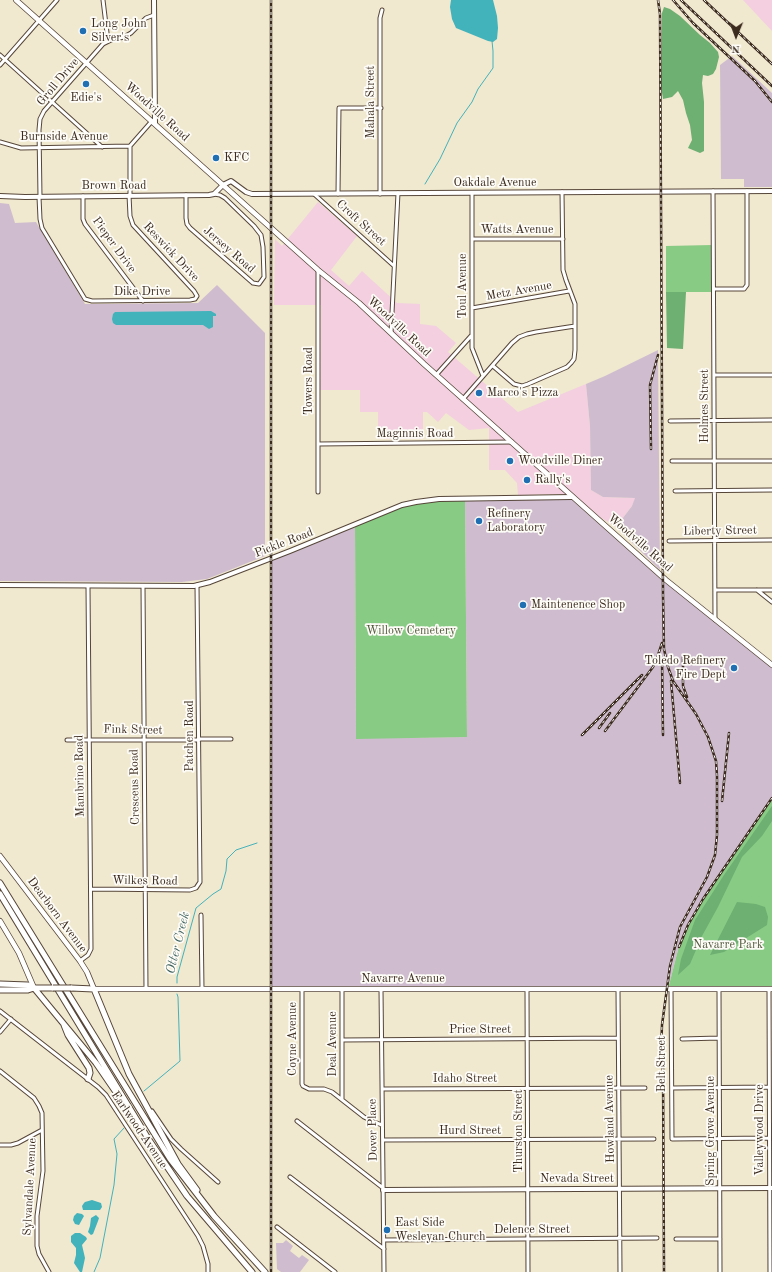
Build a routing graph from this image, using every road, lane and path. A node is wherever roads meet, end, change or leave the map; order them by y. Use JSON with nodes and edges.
{"nodes":[{"id":1,"x":16,"y":0,"type":"edge"},
{"id":2,"x":57,"y":0,"type":"edge"},
{"id":3,"x":103,"y":0,"type":"edge"},
{"id":4,"x":154,"y":0,"type":"edge"},
{"id":5,"x":382,"y":10,"type":"dead end"},
{"id":6,"x":154,"y":15,"type":"junction"},
{"id":7,"x":39,"y":20,"type":"junction"},
{"id":8,"x":108,"y":41,"type":"junction"},
{"id":9,"x":0,"y":55,"type":"edge"},
{"id":10,"x":5,"y":59,"type":"junction"},
{"id":11,"x":86,"y":62,"type":"junction"},
{"id":12,"x":0,"y":65,"type":"edge"},
{"id":13,"x":52,"y":101,"type":"junction"},
{"id":14,"x":380,"y":108,"type":"junction"},
{"id":15,"x":154,"y":122,"type":"junction"},
{"id":16,"x":0,"y":142,"type":"edge"},
{"id":17,"x":130,"y":146,"type":"junction"},
{"id":18,"x":102,"y":147,"type":"junction"},
{"id":19,"x":39,"y":148,"type":"junction"},
{"id":20,"x":223,"y":185,"type":"junction"},
{"id":21,"x":713,"y":191,"type":"junction"},
{"id":22,"x":747,"y":191,"type":"junction"},
{"id":23,"x":772,"y":191,"type":"edge"},
{"id":24,"x":562,"y":192,"type":"junction"},
{"id":25,"x":398,"y":193,"type":"junction"},
{"id":26,"x":472,"y":193,"type":"junction"},
{"id":27,"x":214,"y":194,"type":"junction"},
{"id":28,"x":314,"y":194,"type":"junction"},
{"id":29,"x":338,"y":194,"type":"junction"},
{"id":30,"x":380,"y":194,"type":"junction"},
{"id":31,"x":130,"y":195,"type":"junction"},
{"id":32,"x":186,"y":195,"type":"junction"},
{"id":33,"x":0,"y":196,"type":"edge"},
{"id":34,"x":39,"y":196,"type":"junction"},
{"id":35,"x":83,"y":196,"type":"junction"},
{"id":36,"x":472,"y":239,"type":"junction"},
{"id":37,"x":563,"y":239,"type":"junction"},
{"id":38,"x":395,"y":266,"type":"junction"},
{"id":39,"x":318,"y":270,"type":"junction"},
{"id":40,"x":714,"y":289,"type":"junction"},
{"id":41,"x":570,"y":291,"type":"junction"},
{"id":42,"x":197,"y":298,"type":"joint"},
{"id":43,"x":86,"y":300,"type":"joint"},
{"id":44,"x":143,"y":300,"type":"junction"},
{"id":45,"x":472,"y":308,"type":"junction"},
{"id":46,"x":575,"y":326,"type":"junction"},
{"id":47,"x":392,"y":334,"type":"junction"},
{"id":48,"x":472,"y":336,"type":"junction"},
{"id":49,"x":493,"y":366,"type":"junction"},
{"id":50,"x":772,"y":374,"type":"edge"},
{"id":51,"x":436,"y":375,"type":"junction"},
{"id":52,"x":714,"y":375,"type":"junction"},
{"id":53,"x":483,"y":376,"type":"junction"},
{"id":54,"x":463,"y":399,"type":"junction"},
{"id":55,"x":772,"y":420,"type":"edge"},
{"id":56,"x":670,"y":421,"type":"dead end"},
{"id":57,"x":714,"y":421,"type":"junction"},
{"id":58,"x":512,"y":442,"type":"junction"},
{"id":59,"x":318,"y":444,"type":"junction"},
{"id":60,"x":672,"y":461,"type":"dead end"},
{"id":61,"x":715,"y":461,"type":"junction"},
{"id":62,"x":772,"y":461,"type":"edge"},
{"id":63,"x":772,"y":490,"type":"edge"},
{"id":64,"x":675,"y":491,"type":"dead end"},
{"id":65,"x":715,"y":491,"type":"junction"},
{"id":66,"x":318,"y":492,"type":"dead end"},
{"id":67,"x":572,"y":497,"type":"junction"},
{"id":68,"x":715,"y":540,"type":"junction"},
{"id":69,"x":772,"y":540,"type":"edge"},
{"id":70,"x":669,"y":541,"type":"dead end"},
{"id":71,"x":0,"y":585,"type":"edge"},
{"id":72,"x":197,"y":585,"type":"junction"},
{"id":73,"x":88,"y":586,"type":"junction"},
{"id":74,"x":143,"y":586,"type":"junction"},
{"id":75,"x":716,"y":590,"type":"junction"},
{"id":76,"x":757,"y":590,"type":"junction"},
{"id":77,"x":772,"y":590,"type":"edge"},
{"id":78,"x":772,"y":602,"type":"edge"},
{"id":79,"x":715,"y":620,"type":"junction"},
{"id":80,"x":772,"y":665,"type":"edge"},
{"id":81,"x":89,"y":739,"type":"junction"},
{"id":82,"x":231,"y":739,"type":"dead end"},
{"id":83,"x":67,"y":740,"type":"dead end"},
{"id":84,"x":144,"y":740,"type":"junction"},
{"id":85,"x":199,"y":740,"type":"junction"},
{"id":86,"x":0,"y":856,"type":"edge"},
{"id":87,"x":0,"y":883,"type":"edge"},
{"id":88,"x":198,"y":886,"type":"joint"},
{"id":89,"x":91,"y":889,"type":"junction"},
{"id":90,"x":145,"y":889,"type":"junction"},
{"id":91,"x":0,"y":894,"type":"edge"},
{"id":92,"x":201,"y":915,"type":"dead end"},
{"id":93,"x":0,"y":920,"type":"edge"},
{"id":94,"x":80,"y":960,"type":"junction"},
{"id":95,"x":0,"y":984,"type":"edge"},
{"id":96,"x":12,"y":984,"type":"junction"},
{"id":97,"x":34,"y":988,"type":"junction"},
{"id":98,"x":94,"y":988,"type":"junction"},
{"id":99,"x":146,"y":988,"type":"junction"},
{"id":100,"x":0,"y":989,"type":"edge"},
{"id":101,"x":202,"y":989,"type":"junction"},
{"id":102,"x":302,"y":989,"type":"junction"},
{"id":103,"x":342,"y":989,"type":"junction"},
{"id":104,"x":381,"y":989,"type":"junction"},
{"id":105,"x":527,"y":989,"type":"junction"},
{"id":106,"x":618,"y":989,"type":"junction"},
{"id":107,"x":671,"y":989,"type":"junction"},
{"id":108,"x":719,"y":989,"type":"junction"},
{"id":109,"x":770,"y":989,"type":"edge"},
{"id":110,"x":0,"y":1011,"type":"edge"},
{"id":111,"x":11,"y":1019,"type":"junction"},
{"id":112,"x":63,"y":1024,"type":"junction"},
{"id":113,"x":0,"y":1032,"type":"edge"},
{"id":114,"x":527,"y":1038,"type":"junction"},
{"id":115,"x":618,"y":1038,"type":"junction"},
{"id":116,"x":682,"y":1038,"type":"dead end"},
{"id":117,"x":719,"y":1038,"type":"junction"},
{"id":118,"x":342,"y":1040,"type":"junction"},
{"id":119,"x":382,"y":1040,"type":"junction"},
{"id":120,"x":0,"y":1071,"type":"edge"},
{"id":121,"x":88,"y":1079,"type":"junction"},
{"id":122,"x":527,"y":1088,"type":"junction"},
{"id":123,"x":619,"y":1088,"type":"junction"},
{"id":124,"x":645,"y":1088,"type":"dead end"},
{"id":125,"x":672,"y":1088,"type":"junction"},
{"id":126,"x":719,"y":1088,"type":"junction"},
{"id":127,"x":770,"y":1088,"type":"edge"},
{"id":128,"x":382,"y":1089,"type":"junction"},
{"id":129,"x":139,"y":1093,"type":"junction"},
{"id":130,"x":342,"y":1099,"type":"junction"},
{"id":131,"x":135,"y":1116,"type":"junction"},
{"id":132,"x":297,"y":1122,"type":"dead end"},
{"id":133,"x":382,"y":1125,"type":"junction"},
{"id":134,"x":42,"y":1130,"type":"junction"},
{"id":135,"x":720,"y":1138,"type":"junction"},
{"id":136,"x":769,"y":1138,"type":"junction"},
{"id":137,"x":528,"y":1139,"type":"junction"},
{"id":138,"x":620,"y":1139,"type":"junction"},
{"id":139,"x":654,"y":1139,"type":"dead end"},
{"id":140,"x":382,"y":1140,"type":"junction"},
{"id":141,"x":0,"y":1145,"type":"edge"},
{"id":142,"x":290,"y":1177,"type":"dead end"},
{"id":143,"x":218,"y":1182,"type":"dead end"},
{"id":144,"x":720,"y":1188,"type":"junction"},
{"id":145,"x":771,"y":1188,"type":"edge"},
{"id":146,"x":383,"y":1189,"type":"junction"},
{"id":147,"x":528,"y":1189,"type":"junction"},
{"id":148,"x":620,"y":1189,"type":"junction"},
{"id":149,"x":214,"y":1216,"type":"junction"},
{"id":150,"x":277,"y":1227,"type":"dead end"},
{"id":151,"x":620,"y":1238,"type":"junction"},
{"id":152,"x":657,"y":1238,"type":"dead end"},
{"id":153,"x":528,"y":1239,"type":"junction"},
{"id":154,"x":676,"y":1239,"type":"dead end"},
{"id":155,"x":720,"y":1239,"type":"junction"},
{"id":156,"x":384,"y":1240,"type":"junction"},
{"id":157,"x":384,"y":1249,"type":"junction"},
{"id":158,"x":49,"y":1272,"type":"edge"},
{"id":159,"x":208,"y":1272,"type":"edge"},
{"id":160,"x":252,"y":1272,"type":"edge"},
{"id":161,"x":265,"y":1272,"type":"edge"},
{"id":162,"x":335,"y":1272,"type":"edge"},
{"id":163,"x":384,"y":1272,"type":"edge"},
{"id":164,"x":528,"y":1272,"type":"edge"},
{"id":165,"x":620,"y":1272,"type":"edge"},
{"id":166,"x":720,"y":1272,"type":"edge"},
{"id":167,"x":770,"y":1272,"type":"edge"}],
"edges":[{"from":1,"to":7,"type":"main road","name":"Woodville Road"},
{"from":2,"to":7,"type":"street"},
{"from":3,"to":8,"type":"street"},
{"from":4,"to":6,"type":"street"},
{"from":5,"to":14,"type":"street","name":"Mahala Street"},
{"from":6,"to":8,"type":"street","name":"Groll Drive"},
{"from":6,"to":15,"type":"street"},
{"from":7,"to":10,"type":"street"},
{"from":7,"to":11,"type":"main road","name":"Woodville Road"},
{"from":8,"to":11,"type":"street","name":"Groll Drive"},
{"from":9,"to":10,"type":"street"},
{"from":10,"to":12,"type":"street"},
{"from":10,"to":13,"type":"street"},
{"from":11,"to":13,"type":"street","name":"Groll Drive"},
{"from":11,"to":15,"type":"main road","name":"Woodville Road"},
{"from":13,"to":18,"type":"street"},
{"from":13,"to":19,"type":"street","name":"Groll Drive"},
{"from":14,"to":29,"type":"street"},
{"from":14,"to":30,"type":"street","name":"Mahala Street"},
{"from":15,"to":17,"type":"street"},
{"from":15,"to":20,"type":"main road","name":"Woodville Road"},
{"from":16,"to":19,"type":"street","name":"Burnside Avenue"},
{"from":17,"to":18,"type":"street","name":"Burnside Avenue"},
{"from":17,"to":31,"type":"street","name":"Reswick Drive"},
{"from":18,"to":19,"type":"street","name":"Burnside Avenue"},
{"from":19,"to":34,"type":"street","name":"Groll Drive"},
{"from":20,"to":27,"type":"street"},
{"from":20,"to":28,"type":"street","name":"Oakdale Avenue"},
{"from":20,"to":39,"type":"main road","name":"Woodville Road"},
{"from":21,"to":22,"type":"street","name":"Oakdale Avenue"},
{"from":21,"to":24,"type":"street","name":"Oakdale Avenue"},
{"from":21,"to":40,"type":"street","name":"Holmes Street"},
{"from":22,"to":23,"type":"street","name":"Oakdale Avenue"},
{"from":22,"to":40,"type":"street"},
{"from":24,"to":26,"type":"street","name":"Oakdale Avenue"},
{"from":24,"to":37,"type":"street"},
{"from":25,"to":26,"type":"street","name":"Oakdale Avenue"},
{"from":25,"to":30,"type":"street","name":"Oakdale Avenue"},
{"from":25,"to":38,"type":"street"},
{"from":26,"to":36,"type":"street","name":"Toul Avenue"},
{"from":27,"to":32,"type":"street","name":"Brown Road"},
{"from":27,"to":32,"type":"street","name":"Jersey Road"},
{"from":28,"to":29,"type":"street","name":"Oakdale Avenue"},
{"from":28,"to":38,"type":"street","name":"Croft Street"},
{"from":29,"to":30,"type":"street","name":"Oakdale Avenue"},
{"from":31,"to":32,"type":"street","name":"Brown Road"},
{"from":31,"to":35,"type":"street","name":"Brown Road"},
{"from":31,"to":42,"type":"street","name":"Reswick Drive"},
{"from":33,"to":34,"type":"street","name":"Brown Road"},
{"from":34,"to":35,"type":"street","name":"Brown Road"},
{"from":34,"to":43,"type":"street","name":"Groll Drive"},
{"from":35,"to":44,"type":"street","name":"Pieper Drive"},
{"from":36,"to":37,"type":"street","name":"Watts Avenue"},
{"from":36,"to":45,"type":"street","name":"Toul Avenue"},
{"from":37,"to":41,"type":"street"},
{"from":38,"to":47,"type":"street"},
{"from":39,"to":47,"type":"main road","name":"Woodville Road"},
{"from":39,"to":59,"type":"street","name":"Towers Road"},
{"from":40,"to":52,"type":"street","name":"Holmes Street"},
{"from":41,"to":45,"type":"street","name":"Metz Avenue"},
{"from":41,"to":46,"type":"street"},
{"from":42,"to":44,"type":"street","name":"Dike Drive"},
{"from":43,"to":44,"type":"street","name":"Dike Drive"},
{"from":45,"to":48,"type":"street","name":"Toul Avenue"},
{"from":46,"to":49,"type":"street"},
{"from":46,"to":49,"type":"street"},
{"from":47,"to":51,"type":"main road","name":"Woodville Road"},
{"from":48,"to":51,"type":"street"},
{"from":48,"to":53,"type":"street","name":"Toul Avenue"},
{"from":49,"to":53,"type":"street"},
{"from":50,"to":52,"type":"street"},
{"from":51,"to":54,"type":"main road","name":"Woodville Road"},
{"from":52,"to":57,"type":"street","name":"Holmes Street"},
{"from":53,"to":54,"type":"street"},
{"from":54,"to":58,"type":"main road","name":"Woodville Road"},
{"from":55,"to":57,"type":"street"},
{"from":56,"to":57,"type":"street"},
{"from":57,"to":61,"type":"street","name":"Holmes Street"},
{"from":58,"to":59,"type":"street","name":"Maginnis Road"},
{"from":58,"to":67,"type":"main road","name":"Woodville Road"},
{"from":59,"to":66,"type":"street","name":"Towers Road"},
{"from":60,"to":61,"type":"street"},
{"from":61,"to":62,"type":"street"},
{"from":61,"to":65,"type":"street","name":"Holmes Street"},
{"from":63,"to":65,"type":"street"},
{"from":64,"to":65,"type":"street"},
{"from":65,"to":68,"type":"street","name":"Holmes Street"},
{"from":67,"to":72,"type":"street","name":"Pickle Road"},
{"from":67,"to":79,"type":"main road","name":"Woodville Road"},
{"from":68,"to":69,"type":"street","name":"Liberty Street"},
{"from":68,"to":70,"type":"street","name":"Liberty Street"},
{"from":68,"to":75,"type":"street","name":"Holmes Street"},
{"from":71,"to":73,"type":"street","name":"Pickle Road"},
{"from":72,"to":74,"type":"street","name":"Pickle Road"},
{"from":72,"to":85,"type":"street","name":"Patchen Road"},
{"from":73,"to":74,"type":"street","name":"Pickle Road"},
{"from":73,"to":81,"type":"street","name":"Mambrino Road"},
{"from":74,"to":84,"type":"street","name":"Cresceus Road"},
{"from":75,"to":76,"type":"street"},
{"from":75,"to":79,"type":"street","name":"Holmes Street"},
{"from":76,"to":77,"type":"street"},
{"from":76,"to":78,"type":"street"},
{"from":79,"to":80,"type":"main road","name":"Woodville Road"},
{"from":81,"to":83,"type":"street","name":"Fink Street"},
{"from":81,"to":84,"type":"street","name":"Fink Street"},
{"from":81,"to":89,"type":"street","name":"Mambrino Road"},
{"from":82,"to":85,"type":"street","name":"Fink Street"},
{"from":84,"to":85,"type":"street","name":"Fink Street"},
{"from":84,"to":90,"type":"street","name":"Cresceus Road"},
{"from":85,"to":88,"type":"street","name":"Patchen Road"},
{"from":86,"to":94,"type":"main road","name":"Dearborn Avenue"},
{"from":87,"to":149,"type":"highway"},
{"from":88,"to":90,"type":"street","name":"Wilkes Road"},
{"from":89,"to":90,"type":"street","name":"Wilkes Road"},
{"from":89,"to":94,"type":"street","name":"Mambrino Road"},
{"from":90,"to":99,"type":"street","name":"Cresceus Road"},
{"from":91,"to":131,"type":"highway"},
{"from":92,"to":101,"type":"street"},
{"from":93,"to":97,"type":"main road"},
{"from":94,"to":98,"type":"main road","name":"Dearborn Avenue"},
{"from":95,"to":96,"type":"highway","name":"Navarre Avenue"},
{"from":96,"to":97,"type":"highway","name":"Navarre Avenue"},
{"from":96,"to":100,"type":"highway"},
{"from":97,"to":98,"type":"highway","name":"Navarre Avenue","bridge":true},
{"from":97,"to":100,"type":"highway","name":"Navarre Avenue"},
{"from":97,"to":112,"type":"highway"},
{"from":98,"to":99,"type":"main road","name":"Navarre Avenue"},
{"from":98,"to":129,"type":"highway"},
{"from":99,"to":101,"type":"main road","name":"Navarre Avenue"},
{"from":101,"to":102,"type":"main road","name":"Navarre Avenue"},
{"from":102,"to":103,"type":"main road","name":"Navarre Avenue"},
{"from":102,"to":130,"type":"street","name":"Coyne Avenue"},
{"from":103,"to":104,"type":"main road","name":"Navarre Avenue"},
{"from":103,"to":118,"type":"street","name":"Deal Avenue"},
{"from":104,"to":105,"type":"main road","name":"Navarre Avenue"},
{"from":104,"to":119,"type":"street","name":"Dover Place"},
{"from":105,"to":106,"type":"main road","name":"Navarre Avenue"},
{"from":105,"to":114,"type":"street","name":"Thurston Street"},
{"from":106,"to":107,"type":"main road","name":"Navarre Avenue"},
{"from":106,"to":115,"type":"street","name":"Howland Avenue"},
{"from":107,"to":108,"type":"main road","name":"Navarre Avenue"},
{"from":107,"to":125,"type":"street","name":"Belt Street"},
{"from":108,"to":109,"type":"main road","name":"Navarre Avenue"},
{"from":108,"to":117,"type":"street","name":"Spring Grove Avenue"},
{"from":109,"to":127,"type":"street","name":"Valleywood Drive"},
{"from":110,"to":111,"type":"street","name":"Earlwood Avenue"},
{"from":111,"to":113,"type":"street"},
{"from":111,"to":121,"type":"street","name":"Earlwood Avenue"},
{"from":112,"to":121,"type":"highway"},
{"from":112,"to":131,"type":"highway"},
{"from":114,"to":115,"type":"street","name":"Price Street"},
{"from":114,"to":119,"type":"street","name":"Price Street"},
{"from":114,"to":122,"type":"street","name":"Thurston Street"},
{"from":115,"to":123,"type":"street","name":"Howland Avenue"},
{"from":116,"to":117,"type":"street"},
{"from":117,"to":126,"type":"street","name":"Spring Grove Avenue"},
{"from":118,"to":119,"type":"street","name":"Price Street"},
{"from":118,"to":130,"type":"street","name":"Deal Avenue"},
{"from":119,"to":128,"type":"street","name":"Dover Place"},
{"from":120,"to":134,"type":"street","name":"Sylvandale Avenue"},
{"from":121,"to":159,"type":"street","name":"Earlwood Avenue"},
{"from":122,"to":123,"type":"street","name":"Idaho Street"},
{"from":122,"to":128,"type":"street","name":"Idaho Street"},
{"from":122,"to":137,"type":"street","name":"Thurston Street"},
{"from":123,"to":124,"type":"street","name":"Idaho Street"},
{"from":123,"to":138,"type":"street","name":"Howland Avenue"},
{"from":125,"to":126,"type":"street"},
{"from":125,"to":135,"type":"street","name":"Belt Street"},
{"from":126,"to":127,"type":"street"},
{"from":126,"to":135,"type":"street","name":"Spring Grove Avenue"},
{"from":127,"to":136,"type":"street","name":"Valleywood Drive"},
{"from":128,"to":133,"type":"street","name":"Dover Place"},
{"from":129,"to":143,"type":"street"},
{"from":129,"to":149,"type":"highway"},
{"from":130,"to":133,"type":"street"},
{"from":131,"to":160,"type":"highway"},
{"from":132,"to":146,"type":"street"},
{"from":133,"to":140,"type":"street","name":"Dover Place"},
{"from":134,"to":141,"type":"street"},
{"from":134,"to":158,"type":"street","name":"Sylvandale Avenue"},
{"from":135,"to":136,"type":"street"},
{"from":135,"to":144,"type":"street","name":"Spring Grove Avenue"},
{"from":136,"to":145,"type":"street","name":"Valleywood Drive"},
{"from":137,"to":138,"type":"street","name":"Hurd Street"},
{"from":137,"to":140,"type":"street","name":"Hurd Street"},
{"from":137,"to":147,"type":"street","name":"Thurston Street"},
{"from":138,"to":139,"type":"street","name":"Hurd Street"},
{"from":138,"to":148,"type":"street","name":"Howland Avenue"},
{"from":140,"to":146,"type":"street","name":"Dover Place"},
{"from":142,"to":157,"type":"street"},
{"from":144,"to":145,"type":"street","name":"Nevada Street"},
{"from":144,"to":148,"type":"street","name":"Nevada Street"},
{"from":144,"to":155,"type":"street","name":"Spring Grove Avenue"},
{"from":145,"to":167,"type":"street","name":"Valleywood Drive"},
{"from":146,"to":147,"type":"street","name":"Nevada Street"},
{"from":146,"to":156,"type":"street","name":"Dover Place"},
{"from":147,"to":148,"type":"street","name":"Nevada Street"},
{"from":147,"to":153,"type":"street","name":"Thurston Street"},
{"from":148,"to":151,"type":"street","name":"Howland Avenue"},
{"from":149,"to":161,"type":"highway"},
{"from":150,"to":162,"type":"street"},
{"from":151,"to":152,"type":"street","name":"Delence Street"},
{"from":151,"to":153,"type":"street","name":"Delence Street"},
{"from":151,"to":165,"type":"street","name":"Howland Avenue"},
{"from":153,"to":156,"type":"street","name":"Delence Street"},
{"from":153,"to":164,"type":"street","name":"Thurston Street"},
{"from":154,"to":155,"type":"street"},
{"from":155,"to":166,"type":"street","name":"Spring Grove Avenue"},
{"from":156,"to":157,"type":"street","name":"Dover Place"},
{"from":157,"to":163,"type":"street","name":"Dover Place"}]}
